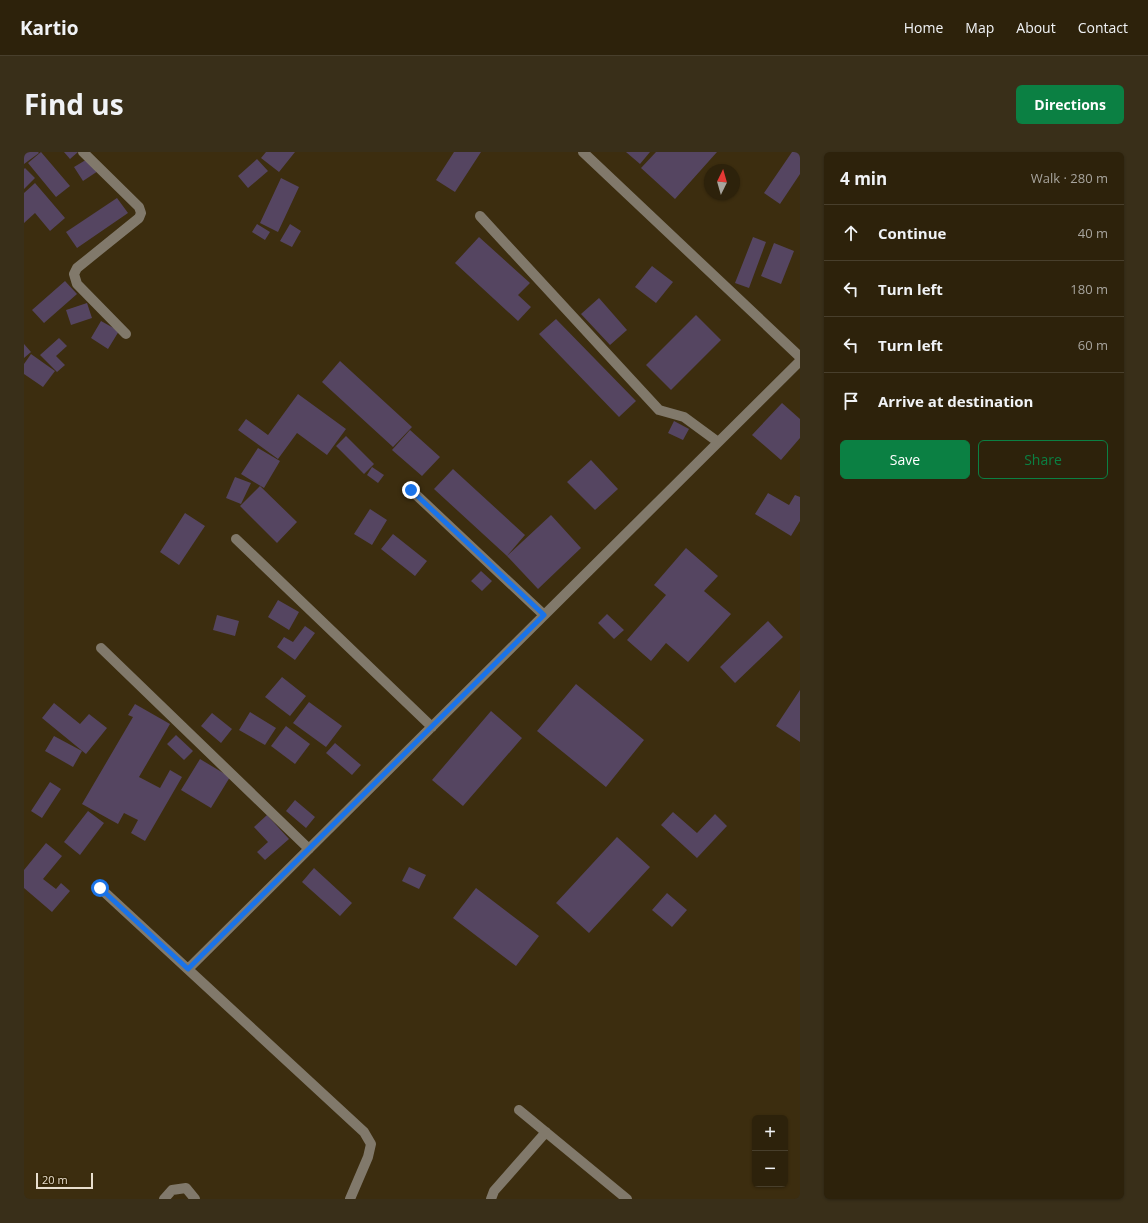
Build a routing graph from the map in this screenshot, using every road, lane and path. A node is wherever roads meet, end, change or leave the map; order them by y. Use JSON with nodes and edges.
{"nodes":[{"id":1,"x":83,"y":152,"type":"edge"},
{"id":2,"x":583,"y":152,"type":"edge"},
{"id":3,"x":480,"y":216,"type":"dead end"},
{"id":4,"x":126,"y":334,"type":"dead end"},
{"id":5,"x":800,"y":357,"type":"edge"},
{"id":6,"x":800,"y":361,"type":"edge"},
{"id":7,"x":718,"y":442,"type":"junction"},
{"id":8,"x":411,"y":490,"type":"dead end"},
{"id":9,"x":236,"y":539,"type":"dead end"},
{"id":10,"x":544,"y":615,"type":"junction"},
{"id":11,"x":101,"y":648,"type":"dead end"},
{"id":12,"x":432,"y":727,"type":"junction"},
{"id":13,"x":310,"y":849,"type":"junction"},
{"id":14,"x":100,"y":888,"type":"dead end"},
{"id":15,"x":188,"y":969,"type":"junction"},
{"id":16,"x":519,"y":1110,"type":"dead end"},
{"id":17,"x":546,"y":1132,"type":"junction"},
{"id":18,"x":164,"y":1199,"type":"edge"},
{"id":19,"x":195,"y":1199,"type":"edge"},
{"id":20,"x":350,"y":1199,"type":"edge"},
{"id":21,"x":491,"y":1199,"type":"edge"},
{"id":22,"x":627,"y":1199,"type":"edge"}],
"edges":[{"from":1,"to":4,"type":"street"},
{"from":2,"to":5,"type":"street"},
{"from":3,"to":7,"type":"street"},
{"from":6,"to":7,"type":"street"},
{"from":7,"to":10,"type":"street"},
{"from":8,"to":10,"type":"street"},
{"from":9,"to":12,"type":"street"},
{"from":10,"to":12,"type":"street"},
{"from":11,"to":13,"type":"street"},
{"from":12,"to":13,"type":"street"},
{"from":13,"to":15,"type":"street"},
{"from":14,"to":15,"type":"street"},
{"from":15,"to":20,"type":"street"},
{"from":16,"to":17,"type":"street"},
{"from":17,"to":21,"type":"street"},
{"from":17,"to":22,"type":"street"},
{"from":18,"to":19,"type":"street"}]}
